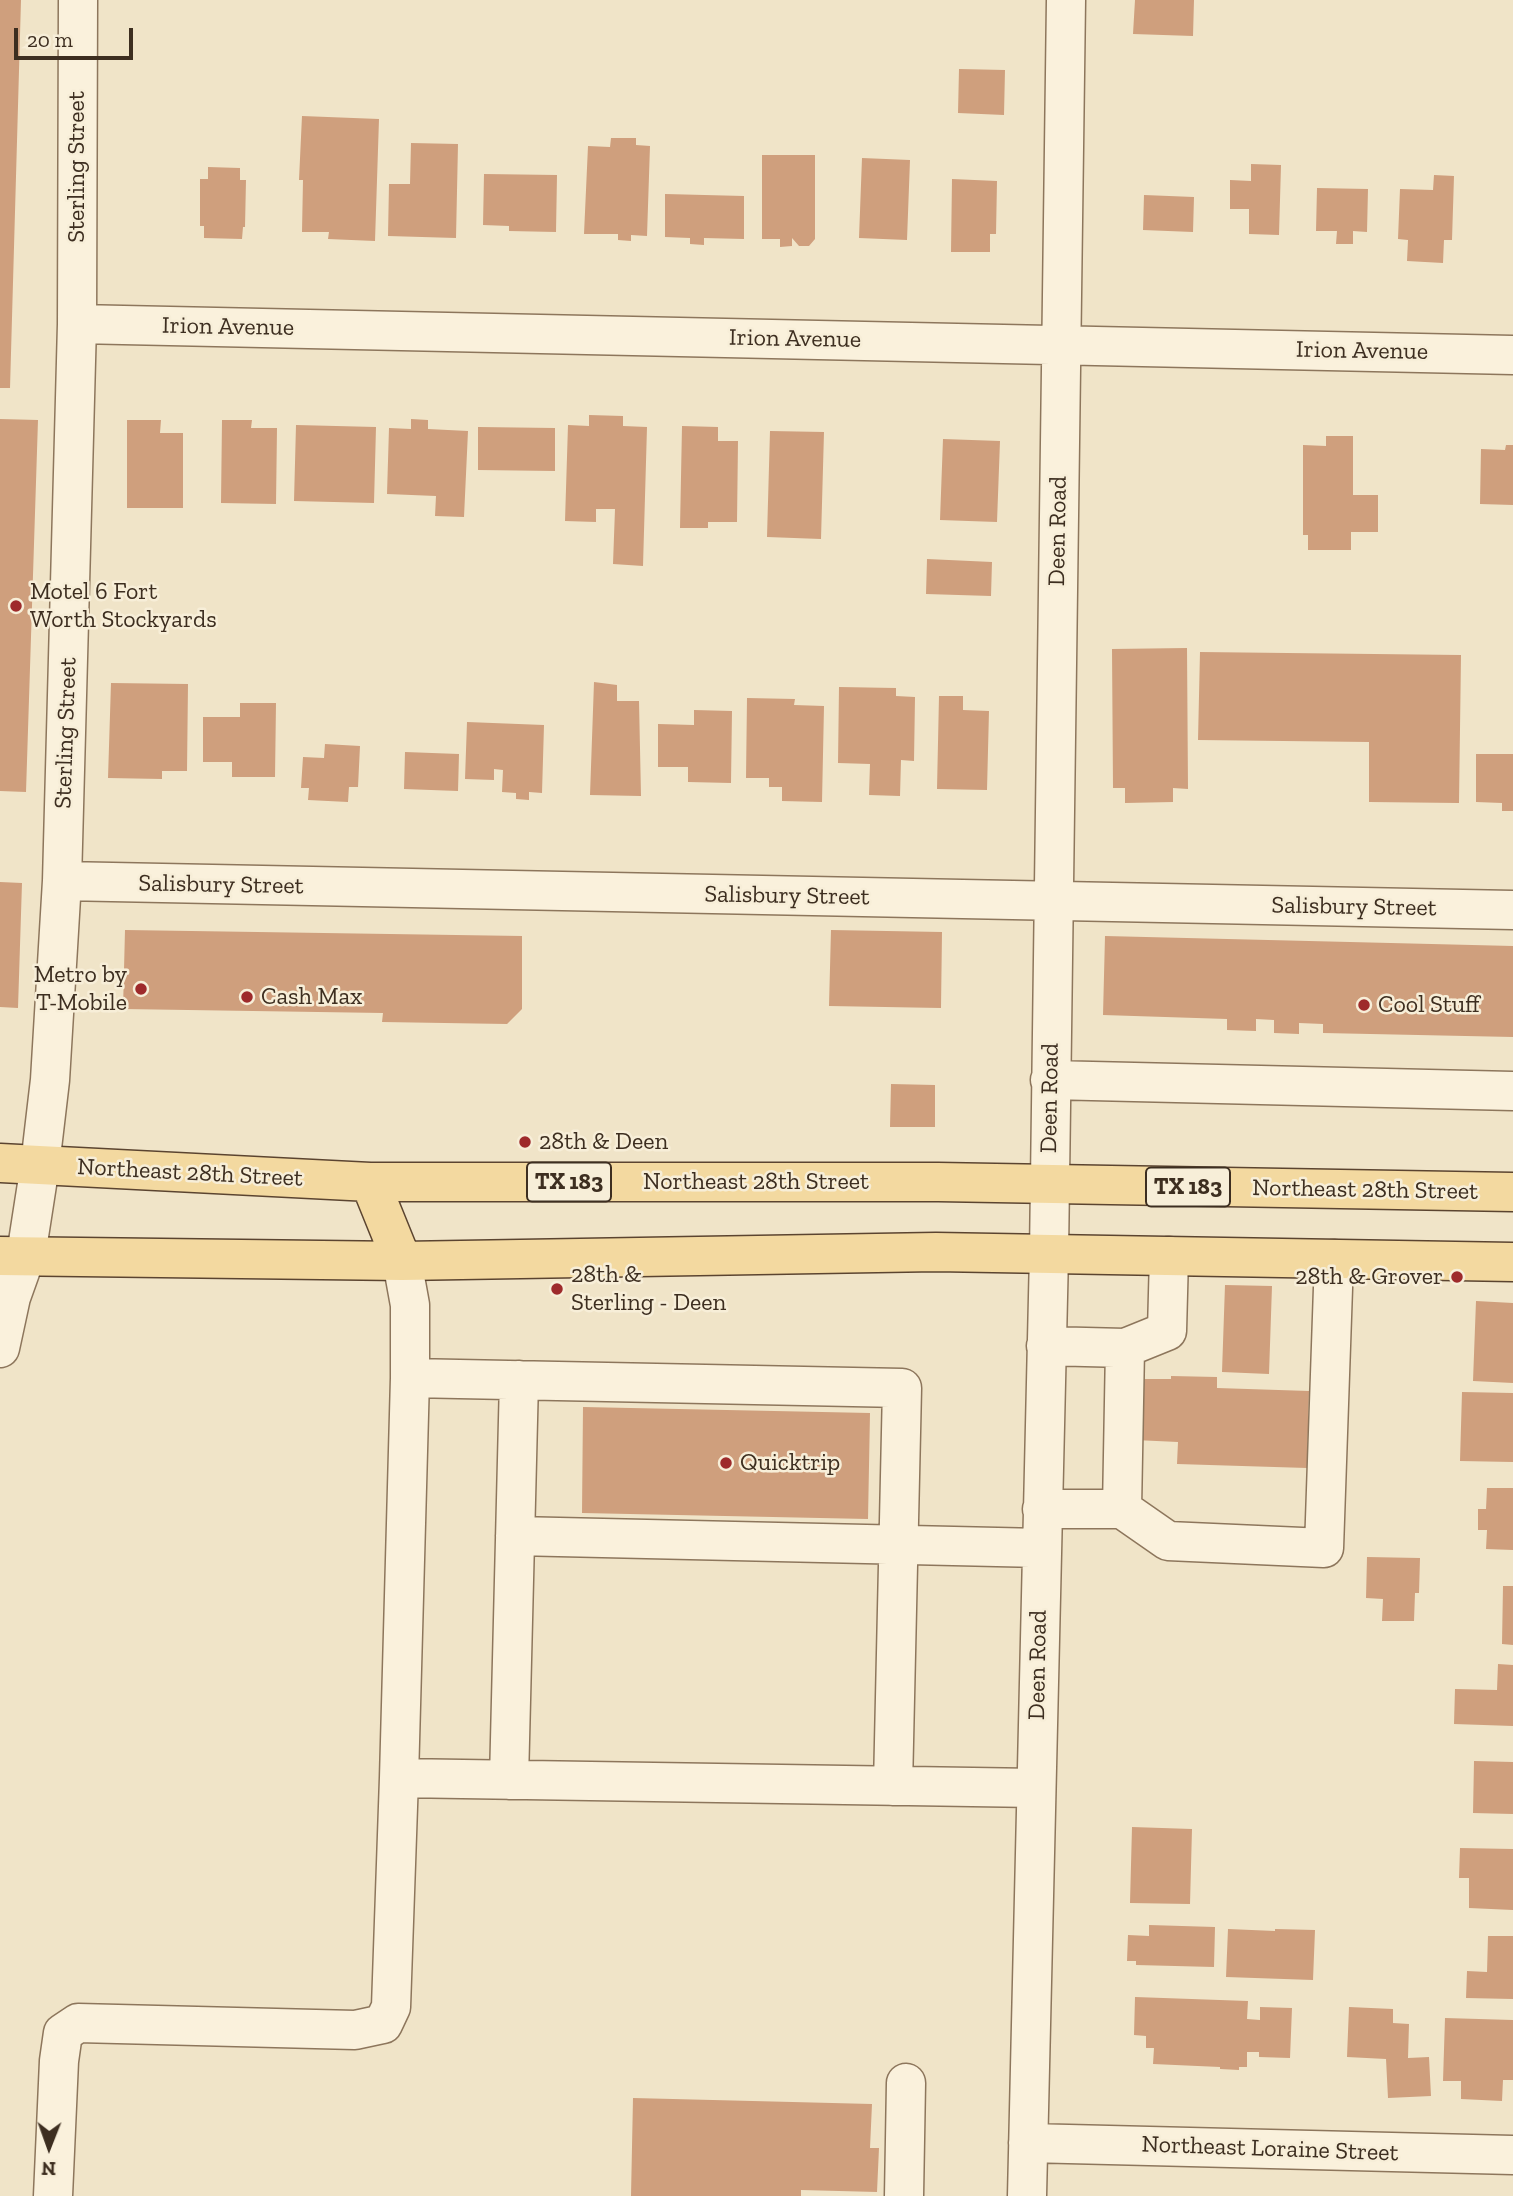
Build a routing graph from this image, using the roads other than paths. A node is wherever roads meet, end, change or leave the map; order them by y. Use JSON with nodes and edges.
{"nodes":[{"id":1,"x":78,"y":0,"type":"edge"},
{"id":2,"x":1066,"y":0,"type":"edge"},
{"id":3,"x":77,"y":324,"type":"junction"},
{"id":4,"x":1061,"y":345,"type":"junction"},
{"id":5,"x":1513,"y":355,"type":"edge"},
{"id":6,"x":62,"y":881,"type":"junction"},
{"id":7,"x":1052,"y":901,"type":"junction"},
{"id":8,"x":1513,"y":910,"type":"edge"},
{"id":9,"x":1050,"y":1080,"type":"junction"},
{"id":10,"x":1513,"y":1090,"type":"edge"},
{"id":11,"x":0,"y":1163,"type":"edge"},
{"id":12,"x":40,"y":1165,"type":"junction"},
{"id":13,"x":370,"y":1182,"type":"junction"},
{"id":14,"x":1049,"y":1184,"type":"junction"},
{"id":15,"x":1513,"y":1192,"type":"edge"},
{"id":16,"x":1049,"y":1254,"type":"junction"},
{"id":17,"x":13,"y":1255,"type":"edge"},
{"id":18,"x":1169,"y":1256,"type":"junction"},
{"id":19,"x":1334,"y":1259,"type":"junction"},
{"id":20,"x":402,"y":1261,"type":"junction"},
{"id":21,"x":1513,"y":1262,"type":"edge"},
{"id":22,"x":1046,"y":1346,"type":"junction"},
{"id":23,"x":0,"y":1348,"type":"edge"},
{"id":24,"x":1125,"y":1348,"type":"junction"},
{"id":25,"x":410,"y":1378,"type":"junction"},
{"id":26,"x":519,"y":1380,"type":"junction"},
{"id":27,"x":1042,"y":1509,"type":"junction"},
{"id":28,"x":1122,"y":1509,"type":"junction"},
{"id":29,"x":515,"y":1536,"type":"junction"},
{"id":30,"x":898,"y":1545,"type":"junction"},
{"id":31,"x":1041,"y":1549,"type":"junction"},
{"id":32,"x":399,"y":1778,"type":"junction"},
{"id":33,"x":509,"y":1780,"type":"junction"},
{"id":34,"x":893,"y":1786,"type":"junction"},
{"id":35,"x":1036,"y":1788,"type":"junction"},
{"id":36,"x":906,"y":2083,"type":"dead end"},
{"id":37,"x":1028,"y":2143,"type":"junction"},
{"id":38,"x":1513,"y":2155,"type":"edge"},
{"id":39,"x":53,"y":2196,"type":"edge"},
{"id":40,"x":904,"y":2196,"type":"edge"},
{"id":41,"x":1027,"y":2196,"type":"edge"}],
"edges":[{"from":1,"to":3,"type":"street","name":"Sterling Street"},
{"from":2,"to":4,"type":"street","name":"Deen Road"},
{"from":3,"to":4,"type":"street","name":"Irion Avenue"},
{"from":3,"to":6,"type":"street","name":"Sterling Street"},
{"from":4,"to":5,"type":"street","name":"Irion Avenue"},
{"from":4,"to":7,"type":"street","name":"Deen Road"},
{"from":6,"to":7,"type":"street","name":"Salisbury Street"},
{"from":6,"to":12,"type":"street","name":"Sterling Street"},
{"from":7,"to":8,"type":"street","name":"Salisbury Street"},
{"from":7,"to":9,"type":"street","name":"Deen Road"},
{"from":9,"to":10,"type":"street"},
{"from":9,"to":14,"type":"street","name":"Deen Road"},
{"from":11,"to":12,"type":"main road","name":"Northeast 28th Street","number":"TX 183"},
{"from":12,"to":13,"type":"main road","name":"Northeast 28th Street","number":"TX 183"},
{"from":12,"to":17,"type":"street","name":"Sterling Street"},
{"from":13,"to":14,"type":"main road","name":"Northeast 28th Street","number":"TX 183"},
{"from":13,"to":20,"type":"main road"},
{"from":14,"to":15,"type":"main road","name":"Northeast 28th Street","number":"TX 183"},
{"from":14,"to":16,"type":"street","name":"Deen Road"},
{"from":16,"to":18,"type":"main road"},
{"from":16,"to":20,"type":"main road"},
{"from":16,"to":22,"type":"street","name":"Deen Road"},
{"from":17,"to":20,"type":"main road"},
{"from":17,"to":23,"type":"street","name":"Sterling Street"},
{"from":18,"to":19,"type":"main road"},
{"from":18,"to":24,"type":"street"},
{"from":19,"to":21,"type":"main road"},
{"from":19,"to":28,"type":"street"},
{"from":20,"to":25,"type":"street"},
{"from":22,"to":24,"type":"street"},
{"from":22,"to":27,"type":"street","name":"Deen Road"},
{"from":24,"to":28,"type":"street"},
{"from":25,"to":26,"type":"street"},
{"from":25,"to":32,"type":"street"},
{"from":26,"to":29,"type":"street"},
{"from":26,"to":30,"type":"street"},
{"from":27,"to":28,"type":"street"},
{"from":27,"to":31,"type":"street","name":"Deen Road"},
{"from":29,"to":30,"type":"street"},
{"from":29,"to":33,"type":"street"},
{"from":30,"to":31,"type":"street"},
{"from":30,"to":34,"type":"street"},
{"from":31,"to":35,"type":"street","name":"Deen Road"},
{"from":32,"to":33,"type":"street"},
{"from":32,"to":39,"type":"street"},
{"from":33,"to":34,"type":"street"},
{"from":34,"to":35,"type":"street"},
{"from":35,"to":37,"type":"street","name":"Deen Road"},
{"from":36,"to":40,"type":"street"},
{"from":37,"to":38,"type":"street","name":"Northeast Loraine Street"},
{"from":37,"to":41,"type":"street","name":"Deen Road"}]}
